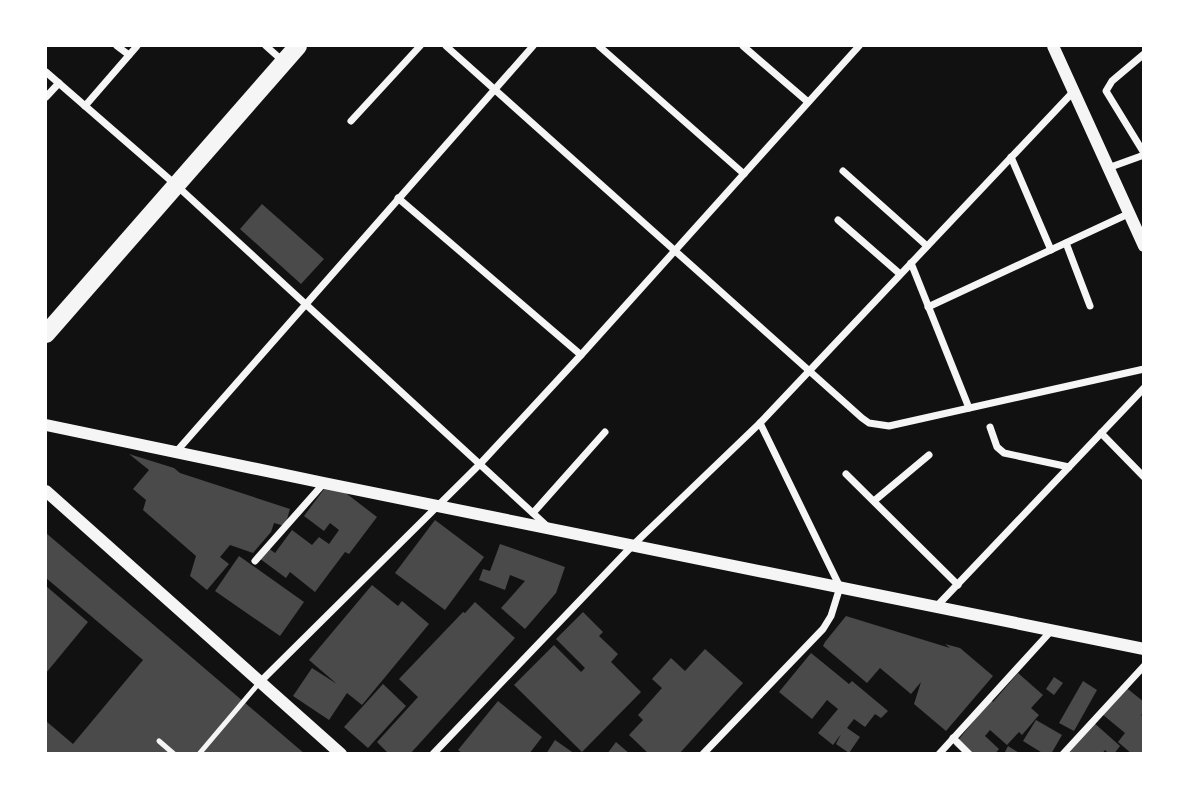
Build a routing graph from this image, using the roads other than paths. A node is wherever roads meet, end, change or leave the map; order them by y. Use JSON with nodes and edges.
{"nodes":[{"id":1,"x":117,"y":46,"type":"edge"},
{"id":2,"x":137,"y":46,"type":"edge"},
{"id":3,"x":266,"y":46,"type":"edge"},
{"id":4,"x":298,"y":46,"type":"edge"},
{"id":5,"x":419,"y":46,"type":"edge"},
{"id":6,"x":446,"y":46,"type":"edge"},
{"id":7,"x":533,"y":46,"type":"edge"},
{"id":8,"x":599,"y":46,"type":"edge"},
{"id":9,"x":743,"y":46,"type":"edge"},
{"id":10,"x":859,"y":46,"type":"edge"},
{"id":11,"x":1053,"y":46,"type":"edge"},
{"id":12,"x":1143,"y":54,"type":"edge"},
{"id":13,"x":129,"y":55,"type":"junction"},
{"id":14,"x":284,"y":62,"type":"junction"},
{"id":15,"x":46,"y":72,"type":"edge"},
{"id":16,"x":59,"y":83,"type":"junction"},
{"id":17,"x":494,"y":89,"type":"junction"},
{"id":18,"x":1074,"y":91,"type":"junction"},
{"id":19,"x":46,"y":97,"type":"edge"},
{"id":20,"x":808,"y":102,"type":"junction"},
{"id":21,"x":85,"y":106,"type":"junction"},
{"id":22,"x":351,"y":121,"type":"dead end"},
{"id":23,"x":1143,"y":154,"type":"edge"},
{"id":24,"x":1011,"y":157,"type":"junction"},
{"id":25,"x":1108,"y":168,"type":"junction"},
{"id":26,"x":844,"y":171,"type":"dead end"},
{"id":27,"x":744,"y":174,"type":"junction"},
{"id":28,"x":176,"y":185,"type":"junction"},
{"id":29,"x":398,"y":198,"type":"junction"},
{"id":30,"x":1128,"y":214,"type":"junction"},
{"id":31,"x":838,"y":220,"type":"dead end"},
{"id":32,"x":1066,"y":243,"type":"junction"},
{"id":33,"x":927,"y":246,"type":"junction"},
{"id":34,"x":1143,"y":246,"type":"edge"},
{"id":35,"x":675,"y":250,"type":"junction"},
{"id":36,"x":1051,"y":250,"type":"junction"},
{"id":37,"x":911,"y":263,"type":"junction"},
{"id":38,"x":900,"y":274,"type":"junction"},
{"id":39,"x":305,"y":303,"type":"junction"},
{"id":40,"x":1090,"y":306,"type":"dead end"},
{"id":41,"x":928,"y":307,"type":"junction"},
{"id":42,"x":46,"y":334,"type":"edge"},
{"id":43,"x":581,"y":355,"type":"junction"},
{"id":44,"x":1143,"y":369,"type":"edge"},
{"id":45,"x":810,"y":370,"type":"junction"},
{"id":46,"x":1143,"y":388,"type":"edge"},
{"id":47,"x":969,"y":408,"type":"junction"},
{"id":48,"x":760,"y":423,"type":"junction"},
{"id":49,"x":46,"y":425,"type":"edge"},
{"id":50,"x":990,"y":427,"type":"dead end"},
{"id":51,"x":605,"y":432,"type":"dead end"},
{"id":52,"x":1101,"y":433,"type":"junction"},
{"id":53,"x":176,"y":452,"type":"junction"},
{"id":54,"x":929,"y":455,"type":"dead end"},
{"id":55,"x":480,"y":464,"type":"junction"},
{"id":56,"x":1069,"y":467,"type":"junction"},
{"id":57,"x":846,"y":474,"type":"dead end"},
{"id":58,"x":1143,"y":477,"type":"edge"},
{"id":59,"x":324,"y":483,"type":"junction"},
{"id":60,"x":46,"y":491,"type":"edge"},
{"id":61,"x":874,"y":501,"type":"junction"},
{"id":62,"x":439,"y":505,"type":"junction"},
{"id":63,"x":533,"y":513,"type":"junction"},
{"id":64,"x":550,"y":528,"type":"junction"},
{"id":65,"x":633,"y":545,"type":"junction"},
{"id":66,"x":255,"y":561,"type":"dead end"},
{"id":67,"x":957,"y":585,"type":"junction"},
{"id":68,"x":840,"y":587,"type":"junction"},
{"id":69,"x":936,"y":607,"type":"junction"},
{"id":70,"x":1052,"y":630,"type":"junction"},
{"id":71,"x":1141,"y":645,"type":"edge"},
{"id":72,"x":1143,"y":666,"type":"edge"},
{"id":73,"x":260,"y":682,"type":"junction"},
{"id":74,"x":953,"y":738,"type":"junction"},
{"id":75,"x":159,"y":741,"type":"dead end"},
{"id":76,"x":434,"y":753,"type":"edge"},
{"id":77,"x":174,"y":754,"type":"edge"},
{"id":78,"x":200,"y":754,"type":"edge"},
{"id":79,"x":341,"y":754,"type":"edge"},
{"id":80,"x":703,"y":754,"type":"edge"},
{"id":81,"x":939,"y":754,"type":"edge"},
{"id":82,"x":969,"y":754,"type":"edge"},
{"id":83,"x":1063,"y":754,"type":"edge"}],
"edges":[{"from":1,"to":13,"type":"street"},
{"from":2,"to":13,"type":"street"},
{"from":3,"to":14,"type":"street"},
{"from":4,"to":14,"type":"main road"},
{"from":5,"to":22,"type":"street"},
{"from":6,"to":17,"type":"street"},
{"from":7,"to":17,"type":"street"},
{"from":8,"to":27,"type":"street"},
{"from":9,"to":20,"type":"street"},
{"from":10,"to":20,"type":"street"},
{"from":11,"to":18,"type":"street"},
{"from":12,"to":23,"type":"street"},
{"from":13,"to":21,"type":"street"},
{"from":14,"to":28,"type":"main road"},
{"from":15,"to":16,"type":"street"},
{"from":16,"to":19,"type":"street"},
{"from":16,"to":21,"type":"street"},
{"from":17,"to":29,"type":"street"},
{"from":17,"to":35,"type":"street"},
{"from":18,"to":24,"type":"street"},
{"from":18,"to":25,"type":"street"},
{"from":20,"to":27,"type":"street"},
{"from":21,"to":28,"type":"street"},
{"from":23,"to":25,"type":"street"},
{"from":24,"to":33,"type":"street"},
{"from":24,"to":36,"type":"street"},
{"from":25,"to":30,"type":"street"},
{"from":26,"to":33,"type":"street"},
{"from":27,"to":35,"type":"street"},
{"from":28,"to":39,"type":"street"},
{"from":28,"to":42,"type":"main road"},
{"from":29,"to":39,"type":"street"},
{"from":29,"to":43,"type":"street"},
{"from":30,"to":32,"type":"street"},
{"from":30,"to":34,"type":"street"},
{"from":31,"to":38,"type":"street"},
{"from":32,"to":36,"type":"street"},
{"from":32,"to":40,"type":"street"},
{"from":33,"to":37,"type":"street"},
{"from":35,"to":43,"type":"street"},
{"from":35,"to":45,"type":"street"},
{"from":36,"to":41,"type":"street"},
{"from":37,"to":38,"type":"street"},
{"from":37,"to":41,"type":"street"},
{"from":38,"to":45,"type":"street"},
{"from":39,"to":53,"type":"street"},
{"from":39,"to":55,"type":"street"},
{"from":41,"to":47,"type":"street"},
{"from":43,"to":55,"type":"street"},
{"from":44,"to":47,"type":"street"},
{"from":45,"to":47,"type":"street"},
{"from":45,"to":48,"type":"street"},
{"from":46,"to":52,"type":"street"},
{"from":48,"to":65,"type":"street"},
{"from":48,"to":68,"type":"street"},
{"from":49,"to":53,"type":"street"},
{"from":50,"to":56,"type":"street"},
{"from":51,"to":63,"type":"street"},
{"from":52,"to":56,"type":"street"},
{"from":52,"to":58,"type":"street"},
{"from":53,"to":59,"type":"street"},
{"from":54,"to":61,"type":"street"},
{"from":55,"to":62,"type":"street"},
{"from":55,"to":63,"type":"street"},
{"from":56,"to":67,"type":"street"},
{"from":57,"to":61,"type":"street"},
{"from":59,"to":62,"type":"street"},
{"from":59,"to":66,"type":"street"},
{"from":60,"to":73,"type":"street"},
{"from":61,"to":67,"type":"street"},
{"from":62,"to":64,"type":"street"},
{"from":62,"to":73,"type":"street"},
{"from":63,"to":64,"type":"street"},
{"from":64,"to":65,"type":"street"},
{"from":65,"to":68,"type":"street"},
{"from":65,"to":76,"type":"street"},
{"from":67,"to":69,"type":"street"},
{"from":68,"to":69,"type":"street"},
{"from":68,"to":80,"type":"street"},
{"from":69,"to":70,"type":"street"},
{"from":70,"to":71,"type":"street"},
{"from":70,"to":74,"type":"street"},
{"from":72,"to":83,"type":"street"},
{"from":73,"to":78,"type":"lane"},
{"from":73,"to":79,"type":"street"},
{"from":74,"to":81,"type":"street"},
{"from":74,"to":82,"type":"street"},
{"from":75,"to":77,"type":"lane"}]}
